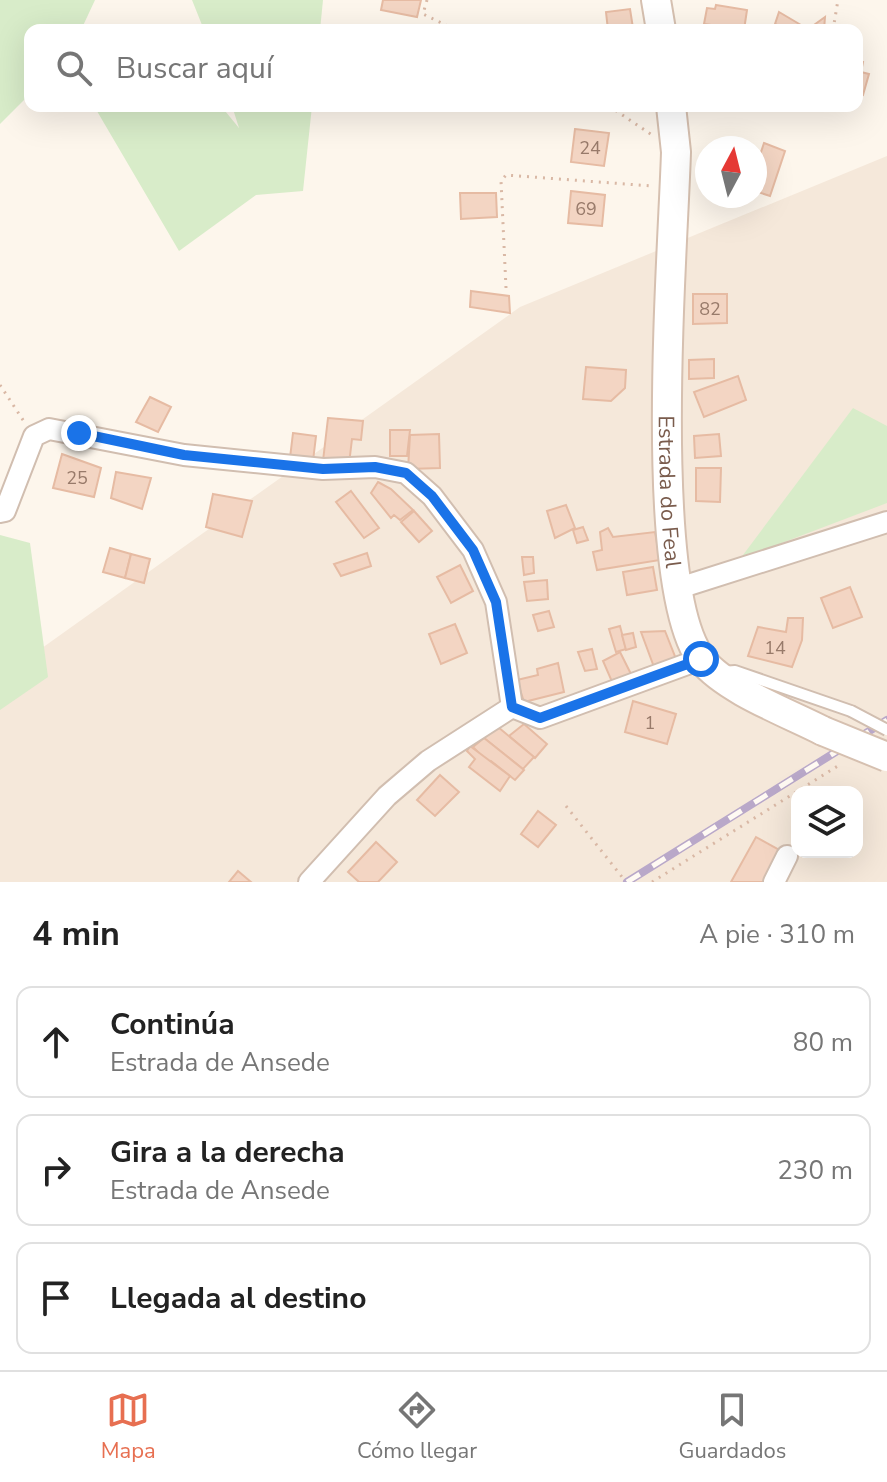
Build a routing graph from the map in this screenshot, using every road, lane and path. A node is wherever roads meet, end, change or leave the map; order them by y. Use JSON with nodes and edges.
{"nodes":[{"id":1,"x":427,"y":0,"type":"edge"},
{"id":2,"x":656,"y":0,"type":"edge"},
{"id":3,"x":838,"y":0,"type":"edge"},
{"id":4,"x":444,"y":24,"type":"edge"},
{"id":5,"x":660,"y":24,"type":"edge"},
{"id":6,"x":834,"y":24,"type":"edge"},
{"id":7,"x":618,"y":112,"type":"edge"},
{"id":8,"x":672,"y":112,"type":"edge"},
{"id":9,"x":676,"y":152,"type":"junction"},
{"id":10,"x":675,"y":188,"type":"junction"},
{"id":11,"x":506,"y":288,"type":"dead end"},
{"id":12,"x":0,"y":385,"type":"edge"},
{"id":13,"x":34,"y":436,"type":"junction"},
{"id":14,"x":0,"y":512,"type":"edge"},
{"id":15,"x":887,"y":522,"type":"edge"},
{"id":16,"x":679,"y":588,"type":"junction"},
{"id":17,"x":707,"y":665,"type":"junction"},
{"id":18,"x":512,"y":707,"type":"junction"},
{"id":19,"x":887,"y":730,"type":"edge"},
{"id":20,"x":887,"y":757,"type":"edge"},
{"id":21,"x":846,"y":761,"type":"dead end"},
{"id":22,"x":566,"y":806,"type":"dead end"},
{"id":23,"x":787,"y":856,"type":"dead end"},
{"id":24,"x":309,"y":882,"type":"edge"},
{"id":25,"x":626,"y":882,"type":"edge"},
{"id":26,"x":652,"y":882,"type":"edge"},
{"id":27,"x":774,"y":882,"type":"edge"}],
"edges":[{"from":1,"to":4,"type":"path"},
{"from":2,"to":5,"type":"main road"},
{"from":3,"to":6,"type":"path"},
{"from":7,"to":9,"type":"path"},
{"from":8,"to":9,"type":"main road","name":"Estrada do Feal"},
{"from":9,"to":10,"type":"main road","name":"Estrada do Feal"},
{"from":10,"to":11,"type":"path"},
{"from":10,"to":16,"type":"main road","name":"Estrada do Feal"},
{"from":12,"to":13,"type":"path"},
{"from":13,"to":14,"type":"street"},
{"from":13,"to":18,"type":"street"},
{"from":15,"to":16,"type":"street"},
{"from":16,"to":17,"type":"main road","name":"Estrada do Feal"},
{"from":17,"to":18,"type":"street"},
{"from":17,"to":19,"type":"lane","bridge":true},
{"from":17,"to":20,"type":"main road","bridge":true},
{"from":18,"to":24,"type":"street"},
{"from":21,"to":26,"type":"path"},
{"from":22,"to":25,"type":"path"},
{"from":23,"to":27,"type":"street"}]}
